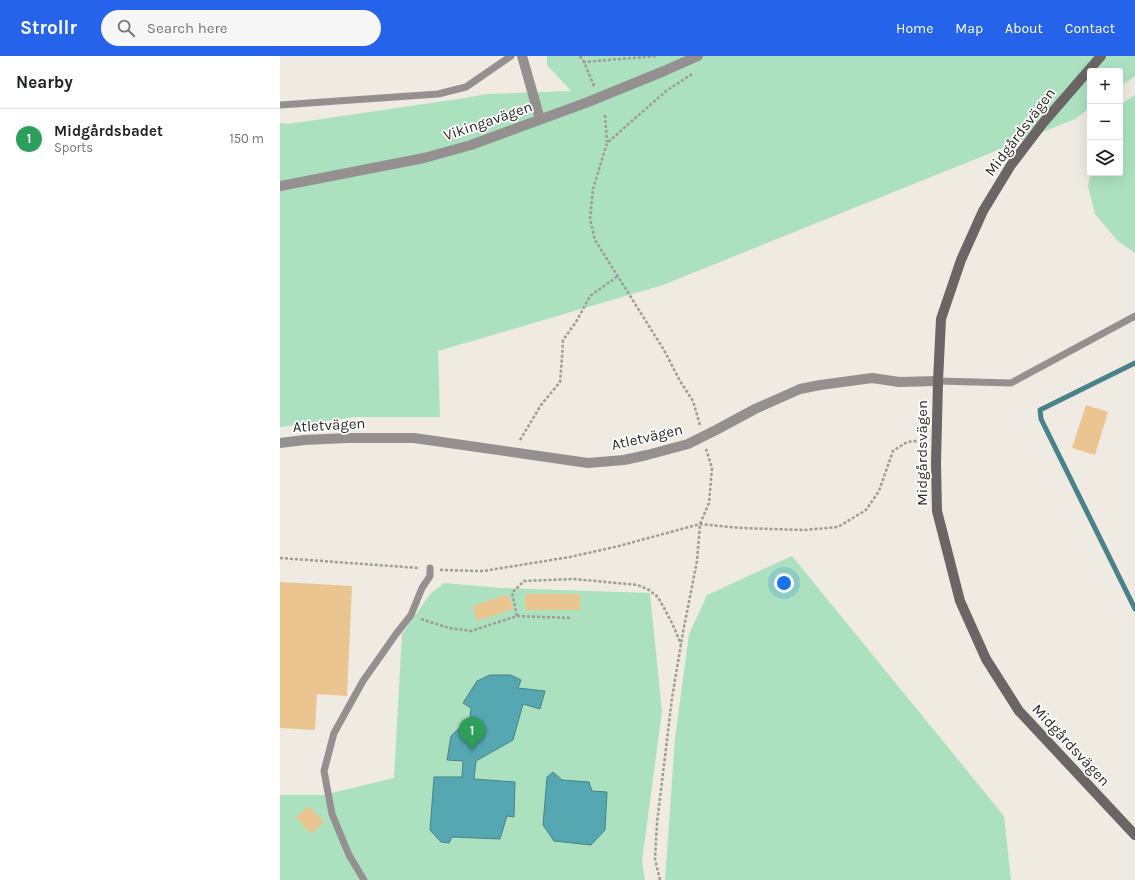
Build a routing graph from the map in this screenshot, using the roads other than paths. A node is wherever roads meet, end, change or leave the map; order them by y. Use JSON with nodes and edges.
{"nodes":[{"id":1,"x":511,"y":56,"type":"edge"},
{"id":2,"x":522,"y":56,"type":"edge"},
{"id":3,"x":698,"y":56,"type":"edge"},
{"id":4,"x":1101,"y":56,"type":"edge"},
{"id":5,"x":280,"y":105,"type":"edge"},
{"id":6,"x":540,"y":120,"type":"junction"},
{"id":7,"x":280,"y":186,"type":"edge"},
{"id":8,"x":1135,"y":316,"type":"edge"},
{"id":9,"x":938,"y":381,"type":"junction"},
{"id":10,"x":280,"y":443,"type":"edge"},
{"id":11,"x":430,"y":568,"type":"road end"},
{"id":12,"x":1135,"y":835,"type":"edge"},
{"id":13,"x":364,"y":880,"type":"edge"}],
"edges":[{"from":1,"to":5,"type":"lane"},
{"from":2,"to":6,"type":"street"},
{"from":3,"to":6,"type":"street","name":"Vikingavägen"},
{"from":4,"to":9,"type":"street","name":"Midgårdsvägen"},
{"from":6,"to":7,"type":"street","name":"Vikingavägen"},
{"from":8,"to":9,"type":"lane"},
{"from":9,"to":10,"type":"street","name":"Atletvägen"},
{"from":9,"to":12,"type":"street","name":"Midgårdsvägen"},
{"from":11,"to":13,"type":"lane"}]}
